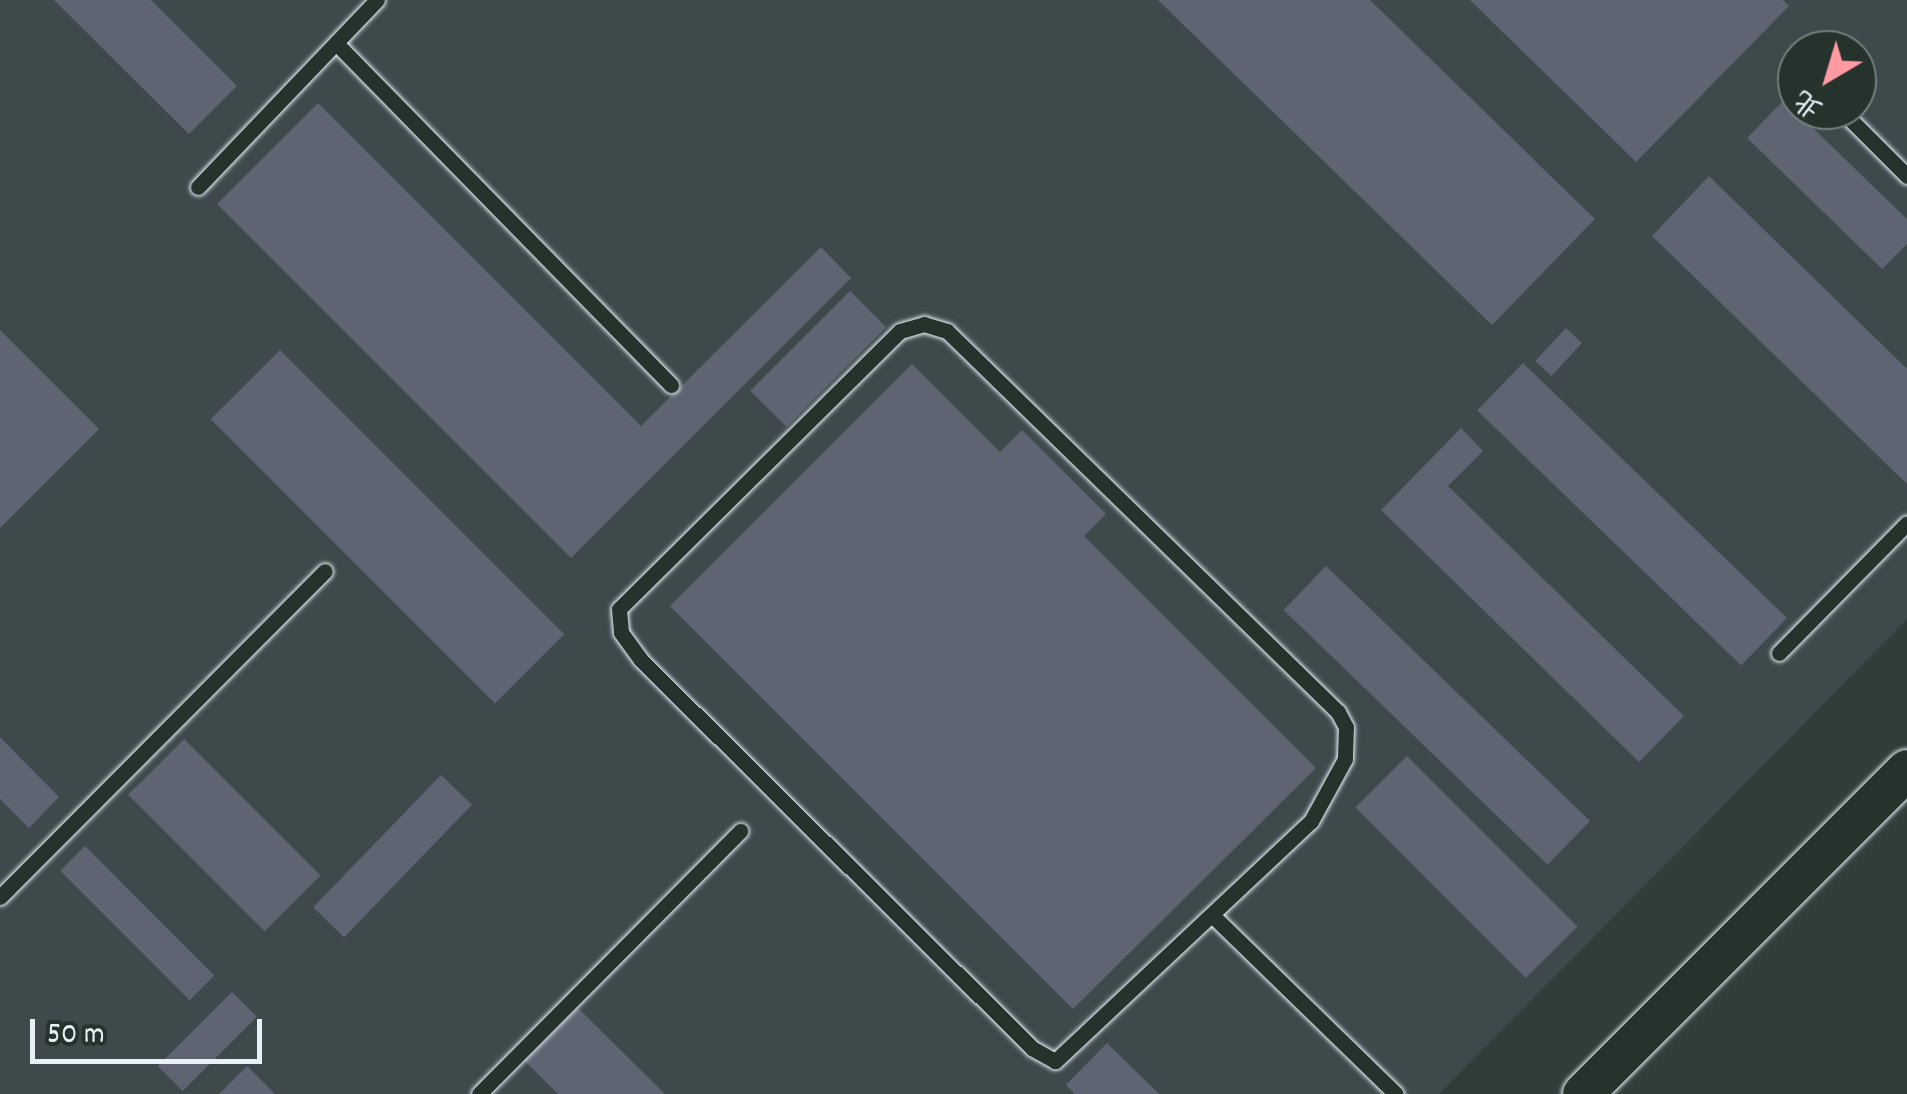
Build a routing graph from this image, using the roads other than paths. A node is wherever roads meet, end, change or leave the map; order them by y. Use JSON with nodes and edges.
{"nodes":[{"id":1,"x":377,"y":0,"type":"edge"},
{"id":2,"x":336,"y":44,"type":"junction"},
{"id":3,"x":1861,"y":130,"type":"edge"},
{"id":4,"x":1907,"y":176,"type":"edge"},
{"id":5,"x":198,"y":187,"type":"dead end"},
{"id":6,"x":671,"y":385,"type":"dead end"},
{"id":7,"x":1907,"y":523,"type":"edge"},
{"id":8,"x":325,"y":571,"type":"dead end"},
{"id":9,"x":1779,"y":653,"type":"dead end"},
{"id":10,"x":1907,"y":770,"type":"edge"},
{"id":11,"x":740,"y":831,"type":"dead end"},
{"id":12,"x":0,"y":897,"type":"edge"},
{"id":13,"x":1213,"y":916,"type":"junction"},
{"id":14,"x":479,"y":1094,"type":"edge"},
{"id":15,"x":1396,"y":1094,"type":"edge"},
{"id":16,"x":1583,"y":1094,"type":"edge"}],
"edges":[{"from":1,"to":2,"type":"lane"},
{"from":2,"to":5,"type":"lane"},
{"from":2,"to":6,"type":"lane"},
{"from":3,"to":4,"type":"lane"},
{"from":7,"to":9,"type":"lane"},
{"from":8,"to":12,"type":"lane"},
{"from":10,"to":16,"type":"street"},
{"from":11,"to":14,"type":"lane"},
{"from":13,"to":13,"type":"lane"},
{"from":13,"to":15,"type":"lane"}]}
